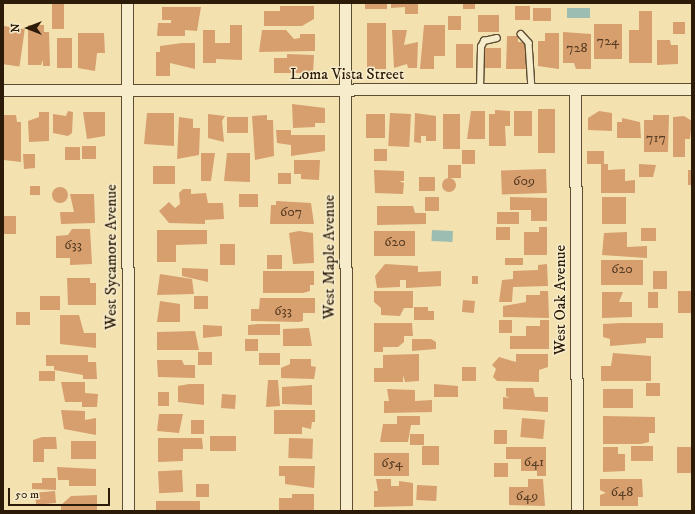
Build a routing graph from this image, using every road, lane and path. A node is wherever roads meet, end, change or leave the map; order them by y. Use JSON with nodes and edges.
{"nodes":[{"id":1,"x":127,"y":3,"type":"edge"},
{"id":2,"x":345,"y":3,"type":"edge"},
{"id":3,"x":521,"y":34,"type":"dead end"},
{"id":4,"x":497,"y":38,"type":"dead end"},
{"id":5,"x":127,"y":89,"type":"junction"},
{"id":6,"x":480,"y":89,"type":"junction"},
{"id":7,"x":532,"y":89,"type":"junction"},
{"id":8,"x":575,"y":89,"type":"junction"},
{"id":9,"x":692,"y":89,"type":"edge"},
{"id":10,"x":3,"y":90,"type":"edge"},
{"id":11,"x":345,"y":90,"type":"junction"},
{"id":12,"x":128,"y":511,"type":"edge"},
{"id":13,"x":346,"y":511,"type":"edge"},
{"id":14,"x":577,"y":511,"type":"edge"}],
"edges":[{"from":1,"to":5,"type":"street","name":"West Sycamore Avenue"},
{"from":2,"to":11,"type":"street","name":"West Maple Avenue"},
{"from":3,"to":7,"type":"lane"},
{"from":4,"to":6,"type":"lane"},
{"from":5,"to":10,"type":"street","name":"Loma Vista Street"},
{"from":5,"to":11,"type":"street","name":"Loma Vista Street"},
{"from":5,"to":12,"type":"street","name":"West Sycamore Avenue"},
{"from":6,"to":7,"type":"street","name":"Loma Vista Street"},
{"from":6,"to":11,"type":"street","name":"Loma Vista Street"},
{"from":7,"to":8,"type":"street","name":"Loma Vista Street"},
{"from":8,"to":9,"type":"street","name":"Loma Vista Street"},
{"from":8,"to":14,"type":"street","name":"West Oak Avenue"},
{"from":11,"to":13,"type":"street","name":"West Maple Avenue"}]}
